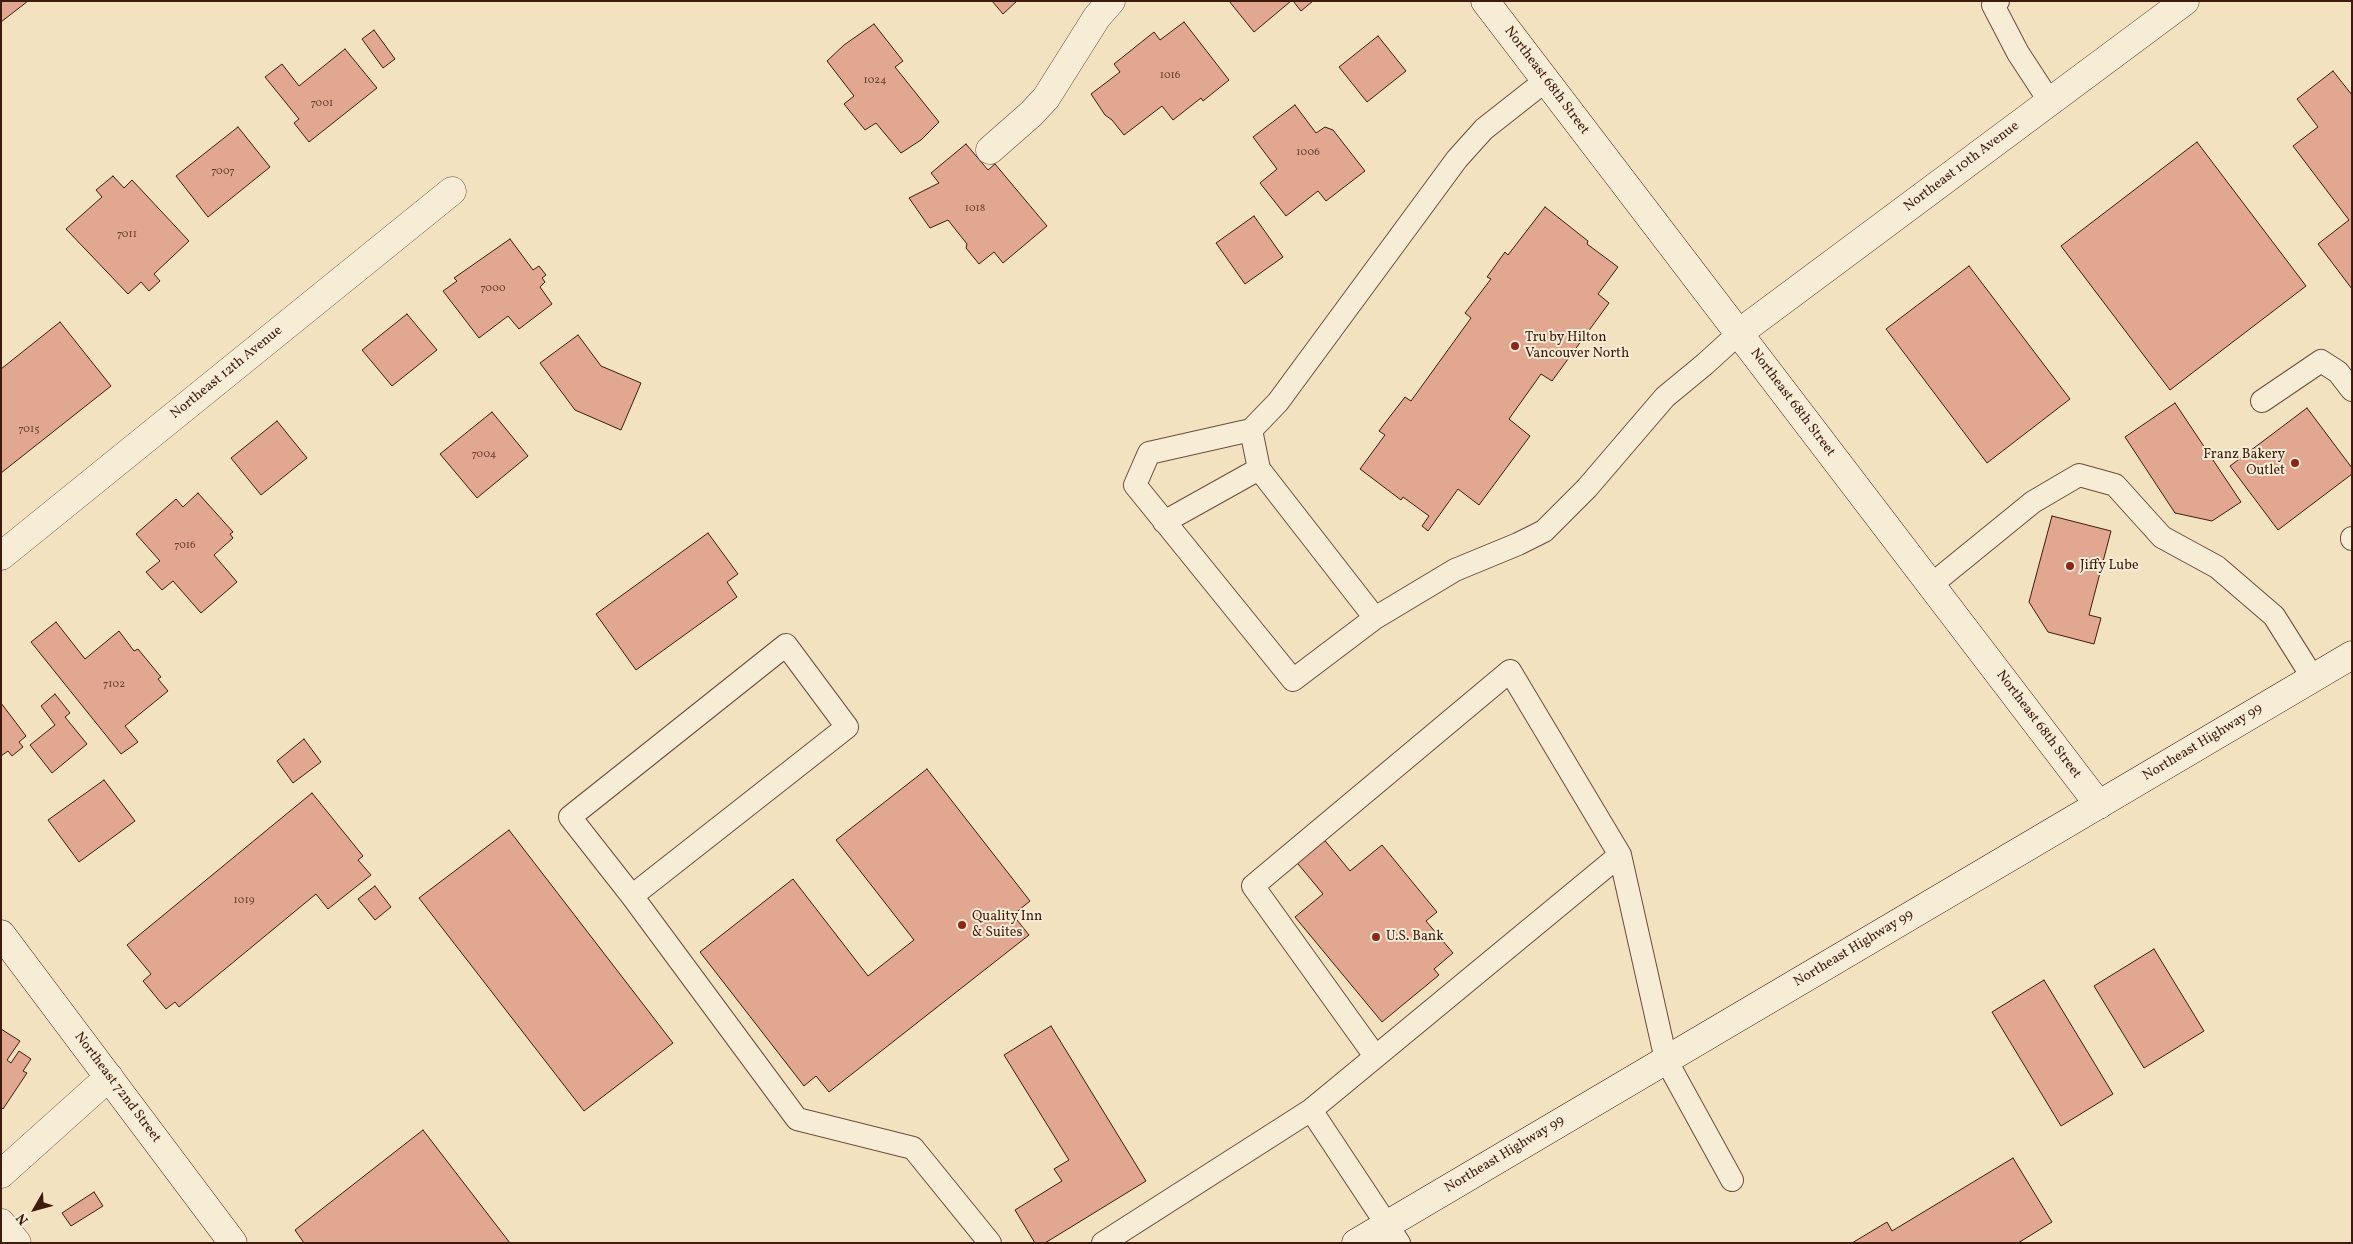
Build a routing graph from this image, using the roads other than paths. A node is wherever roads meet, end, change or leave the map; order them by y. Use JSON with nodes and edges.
{"nodes":[{"id":1,"x":1111,"y":1,"type":"edge"},
{"id":2,"x":1485,"y":1,"type":"edge"},
{"id":3,"x":2185,"y":1,"type":"edge"},
{"id":4,"x":1994,"y":2,"type":"edge"},
{"id":5,"x":1545,"y":80,"type":"junction"},
{"id":6,"x":2050,"y":102,"type":"junction"},
{"id":7,"x":990,"y":150,"type":"dead end"},
{"id":8,"x":452,"y":191,"type":"dead end"},
{"id":9,"x":1738,"y":333,"type":"junction"},
{"id":10,"x":2352,"y":390,"type":"edge"},
{"id":11,"x":2262,"y":401,"type":"dead end"},
{"id":12,"x":1251,"y":430,"type":"junction"},
{"id":13,"x":1259,"y":469,"type":"junction"},
{"id":14,"x":1164,"y":522,"type":"junction"},
{"id":15,"x":1,"y":556,"type":"edge"},
{"id":16,"x":1932,"y":585,"type":"junction"},
{"id":17,"x":1375,"y":618,"type":"junction"},
{"id":18,"x":2352,"y":655,"type":"edge"},
{"id":19,"x":2313,"y":678,"type":"junction"},
{"id":20,"x":2099,"y":805,"type":"junction"},
{"id":21,"x":1620,"y":855,"type":"junction"},
{"id":22,"x":632,"y":896,"type":"junction"},
{"id":23,"x":1,"y":934,"type":"edge"},
{"id":24,"x":1375,"y":1056,"type":"junction"},
{"id":25,"x":1666,"y":1060,"type":"junction"},
{"id":26,"x":109,"y":1077,"type":"junction"},
{"id":27,"x":1311,"y":1110,"type":"junction"},
{"id":28,"x":1,"y":1174,"type":"edge"},
{"id":29,"x":1732,"y":1180,"type":"dead end"},
{"id":30,"x":1,"y":1223,"type":"edge"},
{"id":31,"x":1394,"y":1234,"type":"edge"},
{"id":32,"x":17,"y":1243,"type":"edge"},
{"id":33,"x":233,"y":1243,"type":"edge"},
{"id":34,"x":990,"y":1243,"type":"edge"},
{"id":35,"x":1103,"y":1243,"type":"edge"},
{"id":36,"x":1356,"y":1243,"type":"edge"}],
"edges":[{"from":1,"to":7,"type":"street"},
{"from":2,"to":5,"type":"street","name":"Northeast 68th Street"},
{"from":3,"to":6,"type":"street","name":"Northeast 10th Avenue"},
{"from":4,"to":6,"type":"lane"},
{"from":5,"to":9,"type":"street","name":"Northeast 68th Street"},
{"from":5,"to":12,"type":"lane"},
{"from":6,"to":9,"type":"street","name":"Northeast 10th Avenue"},
{"from":8,"to":15,"type":"street","name":"Northeast 12th Avenue"},
{"from":9,"to":16,"type":"street","name":"Northeast 68th Street"},
{"from":9,"to":17,"type":"lane"},
{"from":10,"to":11,"type":"lane"},
{"from":12,"to":13,"type":"lane"},
{"from":12,"to":14,"type":"lane"},
{"from":13,"to":14,"type":"lane"},
{"from":13,"to":17,"type":"lane"},
{"from":14,"to":17,"type":"lane"},
{"from":16,"to":19,"type":"lane"},
{"from":16,"to":20,"type":"street","name":"Northeast 68th Street"},
{"from":18,"to":19,"type":"street","name":"Northeast Highway 99"},
{"from":19,"to":20,"type":"street","name":"Northeast Highway 99"},
{"from":20,"to":25,"type":"street","name":"Northeast Highway 99"},
{"from":21,"to":24,"type":"lane"},
{"from":21,"to":24,"type":"lane"},
{"from":21,"to":25,"type":"lane"},
{"from":22,"to":22,"type":"lane"},
{"from":22,"to":34,"type":"lane"},
{"from":23,"to":26,"type":"street","name":"Northeast 72nd Street"},
{"from":24,"to":27,"type":"lane"},
{"from":25,"to":29,"type":"lane"},
{"from":25,"to":31,"type":"street","name":"Northeast Highway 99"},
{"from":26,"to":28,"type":"street"},
{"from":26,"to":33,"type":"street","name":"Northeast 72nd Street"},
{"from":27,"to":31,"type":"lane"},
{"from":27,"to":35,"type":"lane"},
{"from":30,"to":32,"type":"street"},
{"from":31,"to":36,"type":"street","name":"Northeast Highway 99"}]}
